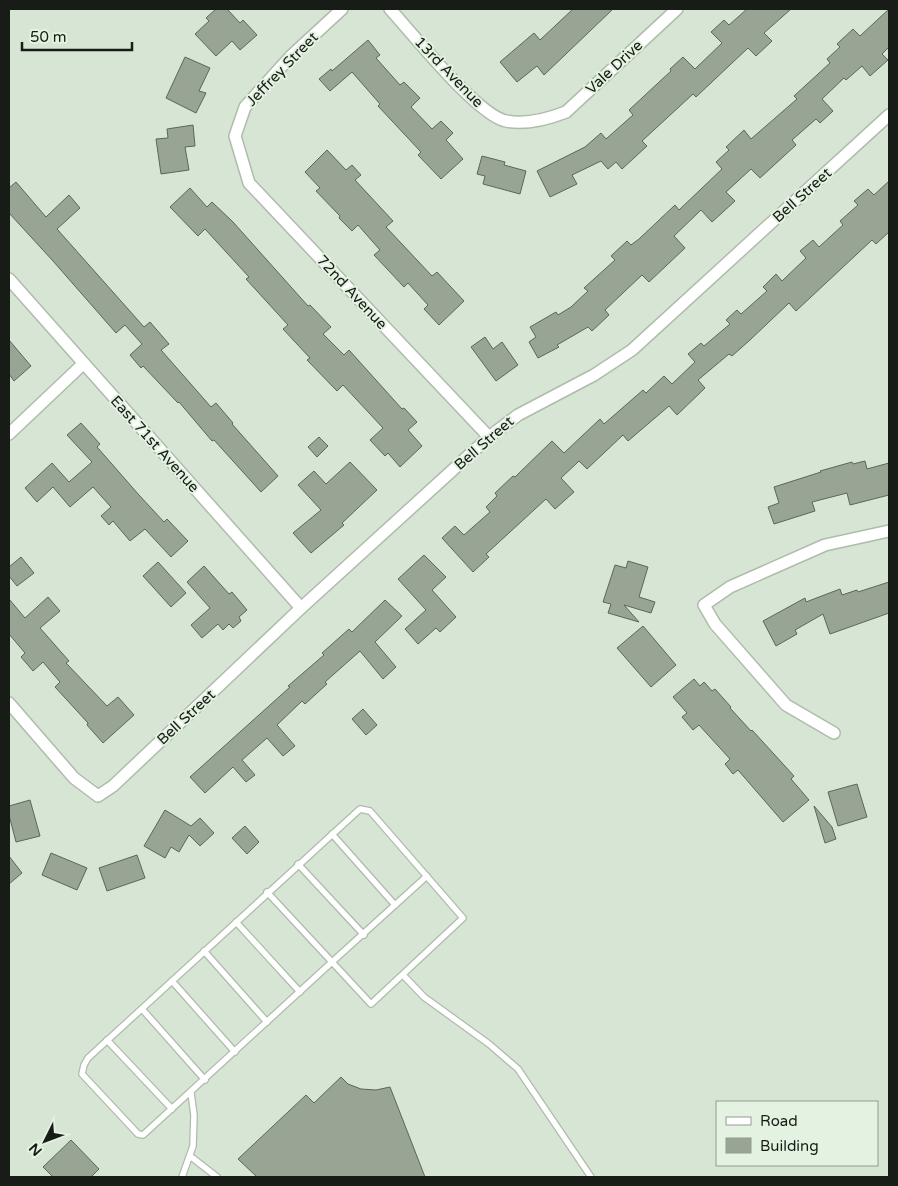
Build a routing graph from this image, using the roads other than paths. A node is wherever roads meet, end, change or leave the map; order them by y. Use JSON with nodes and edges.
{"nodes":[{"id":1,"x":342,"y":9,"type":"edge"},
{"id":2,"x":390,"y":9,"type":"edge"},
{"id":3,"x":677,"y":9,"type":"edge"},
{"id":4,"x":889,"y":115,"type":"edge"},
{"id":5,"x":546,"y":120,"type":"joint"},
{"id":6,"x":235,"y":136,"type":"joint"},
{"id":7,"x":9,"y":279,"type":"edge"},
{"id":8,"x":83,"y":364,"type":"junction"},
{"id":9,"x":9,"y":434,"type":"edge"},
{"id":10,"x":489,"y":437,"type":"junction"},
{"id":11,"x":889,"y":531,"type":"edge"},
{"id":12,"x":301,"y":608,"type":"junction"},
{"id":13,"x":9,"y":703,"type":"edge"},
{"id":14,"x":834,"y":733,"type":"dead end"},
{"id":15,"x":332,"y":834,"type":"junction"},
{"id":16,"x":298,"y":864,"type":"junction"},
{"id":17,"x":427,"y":876,"type":"junction"},
{"id":18,"x":268,"y":892,"type":"junction"},
{"id":19,"x":395,"y":905,"type":"junction"},
{"id":20,"x":236,"y":922,"type":"junction"},
{"id":21,"x":364,"y":935,"type":"junction"},
{"id":22,"x":204,"y":951,"type":"junction"},
{"id":23,"x":332,"y":962,"type":"junction"},
{"id":24,"x":403,"y":975,"type":"junction"},
{"id":25,"x":172,"y":981,"type":"junction"},
{"id":26,"x":300,"y":992,"type":"junction"},
{"id":27,"x":142,"y":1009,"type":"junction"},
{"id":28,"x":267,"y":1022,"type":"junction"},
{"id":29,"x":107,"y":1040,"type":"junction"},
{"id":30,"x":235,"y":1052,"type":"junction"},
{"id":31,"x":205,"y":1080,"type":"junction"},
{"id":32,"x":191,"y":1093,"type":"junction"},
{"id":33,"x":172,"y":1110,"type":"junction"},
{"id":34,"x":190,"y":1156,"type":"junction"},
{"id":35,"x":182,"y":1177,"type":"edge"},
{"id":36,"x":217,"y":1177,"type":"edge"},
{"id":37,"x":591,"y":1177,"type":"edge"}],
"edges":[{"from":1,"to":6,"type":"street","name":"Jeffrey Street"},
{"from":2,"to":5,"type":"street","name":"13rd Avenue"},
{"from":3,"to":5,"type":"street","name":"Vale Drive"},
{"from":4,"to":10,"type":"street","name":"Bell Street"},
{"from":6,"to":10,"type":"street","name":"72nd Avenue"},
{"from":7,"to":8,"type":"street","name":"East 71st Avenue"},
{"from":8,"to":9,"type":"street"},
{"from":8,"to":12,"type":"street","name":"East 71st Avenue"},
{"from":10,"to":12,"type":"street","name":"Bell Street"},
{"from":11,"to":14,"type":"street"},
{"from":12,"to":13,"type":"street","name":"Bell Street"},
{"from":15,"to":16,"type":"lane"},
{"from":15,"to":17,"type":"lane"},
{"from":15,"to":19,"type":"lane"},
{"from":16,"to":18,"type":"lane"},
{"from":16,"to":21,"type":"lane"},
{"from":17,"to":19,"type":"lane"},
{"from":17,"to":24,"type":"lane"},
{"from":18,"to":20,"type":"lane"},
{"from":18,"to":23,"type":"lane"},
{"from":19,"to":21,"type":"lane"},
{"from":20,"to":22,"type":"lane"},
{"from":20,"to":26,"type":"lane"},
{"from":21,"to":23,"type":"lane"},
{"from":22,"to":25,"type":"lane"},
{"from":22,"to":28,"type":"lane"},
{"from":23,"to":24,"type":"lane"},
{"from":23,"to":26,"type":"lane"},
{"from":24,"to":37,"type":"lane"},
{"from":25,"to":27,"type":"lane"},
{"from":25,"to":30,"type":"lane"},
{"from":26,"to":28,"type":"lane"},
{"from":27,"to":29,"type":"lane"},
{"from":27,"to":31,"type":"lane"},
{"from":28,"to":30,"type":"lane"},
{"from":29,"to":33,"type":"lane"},
{"from":29,"to":33,"type":"lane"},
{"from":30,"to":31,"type":"lane"},
{"from":31,"to":32,"type":"lane"},
{"from":32,"to":33,"type":"lane"},
{"from":32,"to":34,"type":"lane"},
{"from":34,"to":35,"type":"lane"},
{"from":34,"to":36,"type":"lane"}]}
